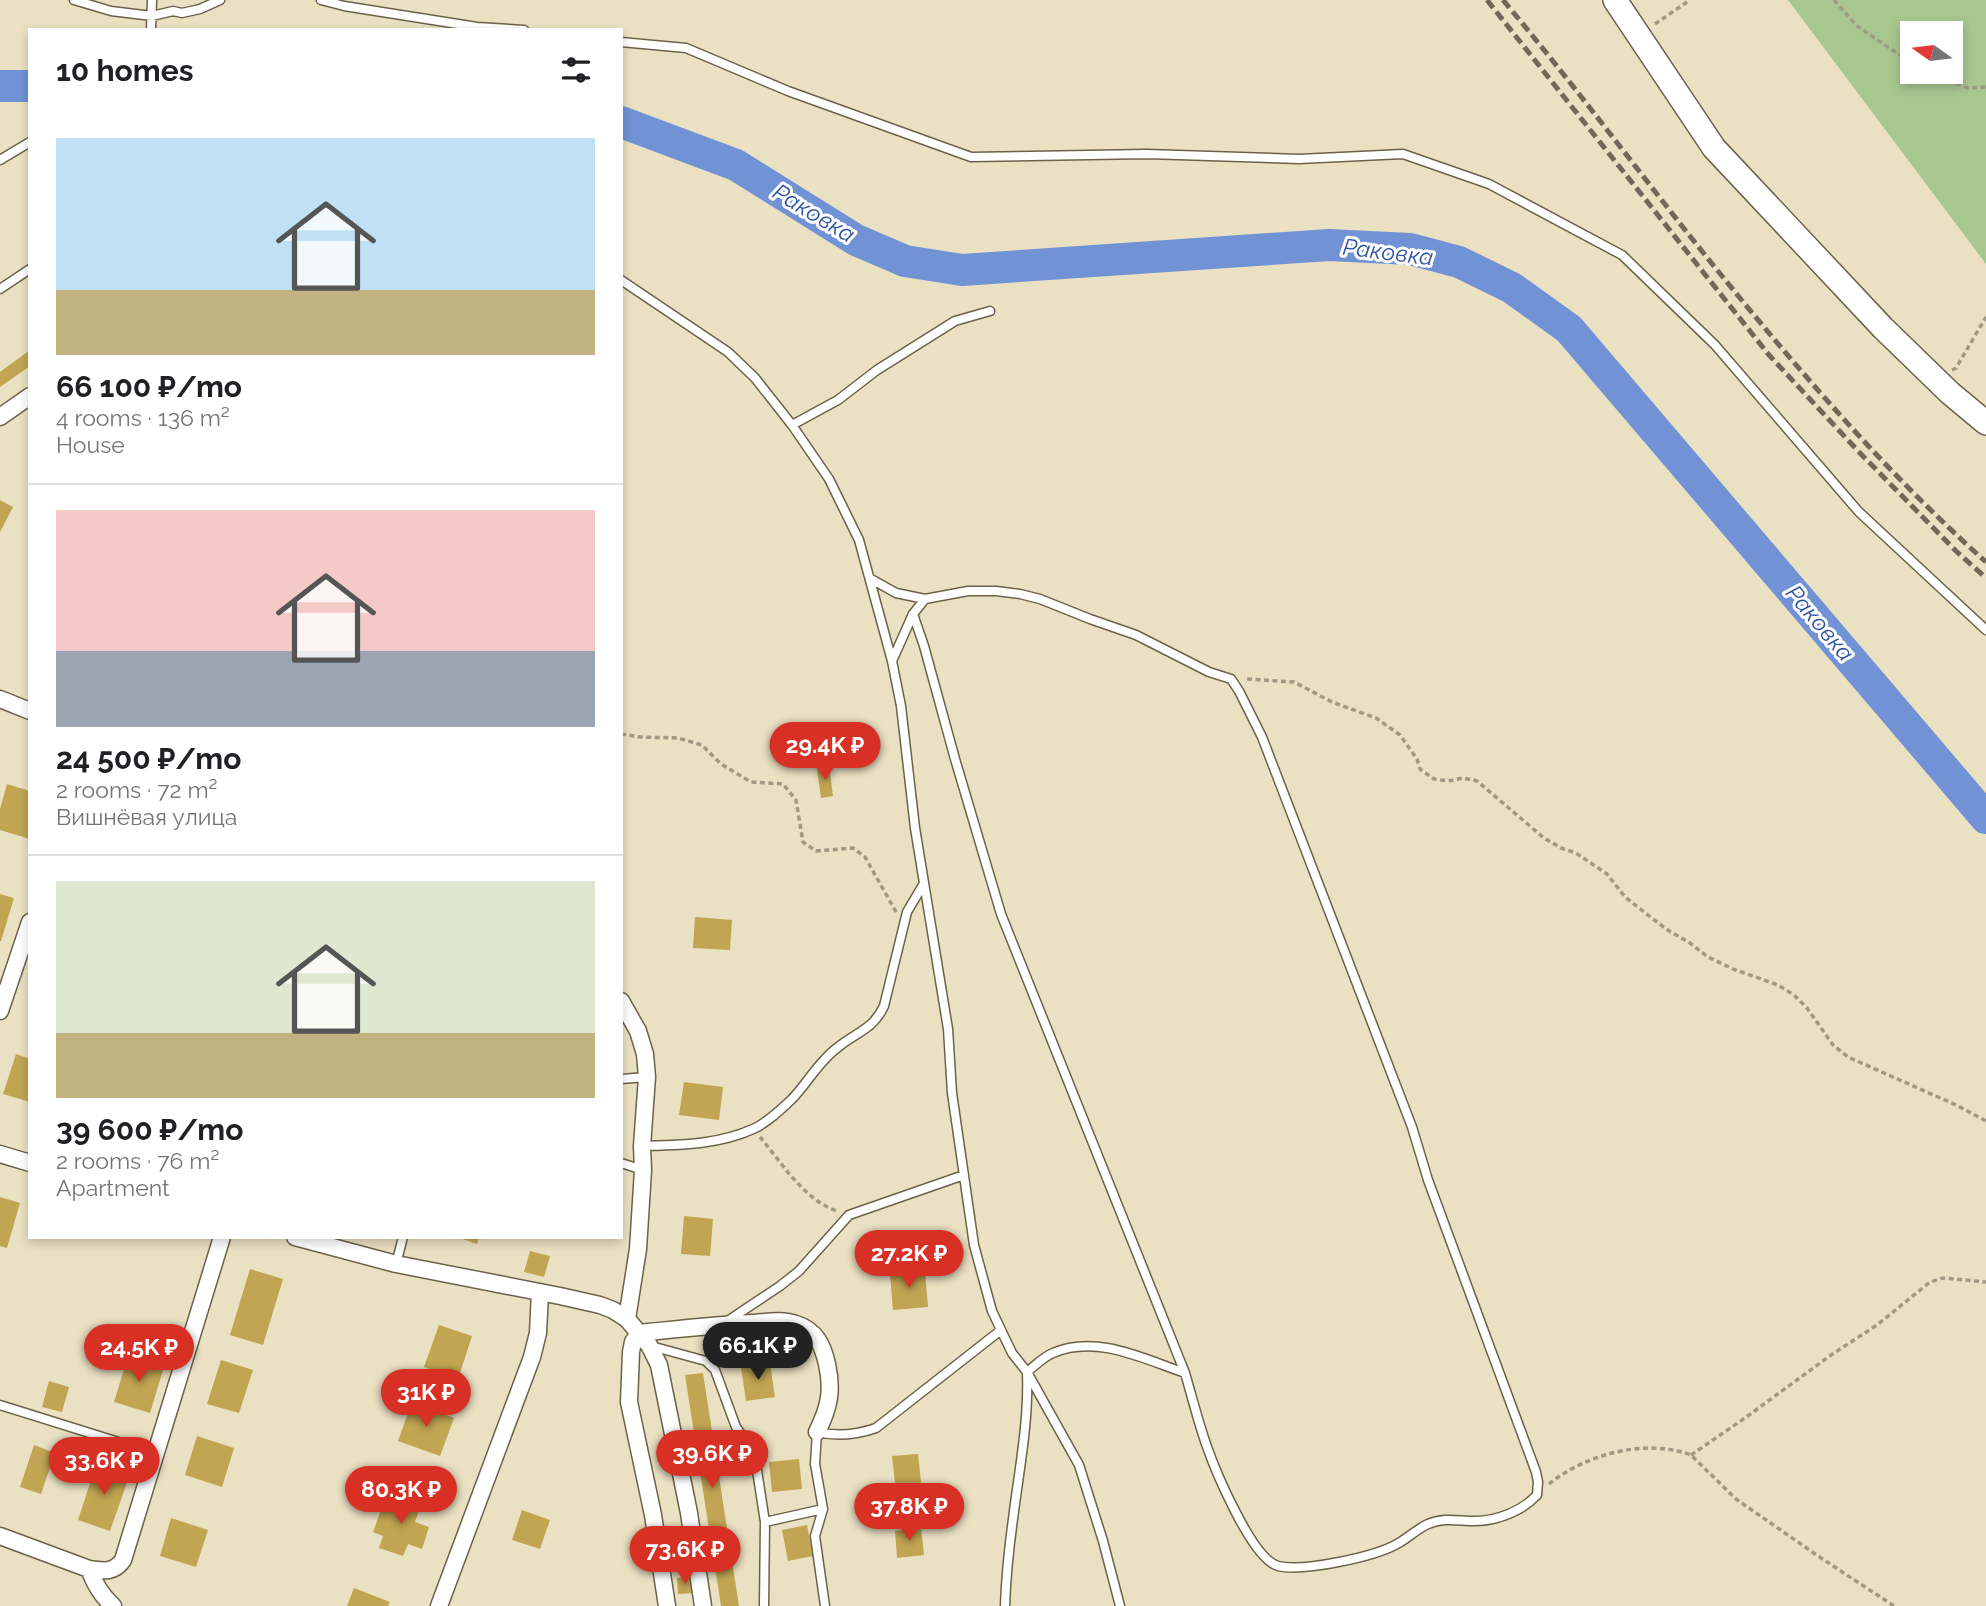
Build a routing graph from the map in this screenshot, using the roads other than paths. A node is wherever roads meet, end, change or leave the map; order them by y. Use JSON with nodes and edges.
{"nodes":[{"id":1,"x":74,"y":0,"type":"edge"},
{"id":2,"x":152,"y":0,"type":"edge"},
{"id":3,"x":220,"y":0,"type":"edge"},
{"id":4,"x":321,"y":0,"type":"edge"},
{"id":5,"x":1615,"y":0,"type":"edge"},
{"id":6,"x":152,"y":16,"type":"junction"},
{"id":7,"x":151,"y":28,"type":"edge"},
{"id":8,"x":493,"y":28,"type":"edge"},
{"id":9,"x":623,"y":42,"type":"edge"},
{"id":10,"x":28,"y":143,"type":"edge"},
{"id":11,"x":0,"y":160,"type":"edge"},
{"id":12,"x":28,"y":270,"type":"edge"},
{"id":13,"x":623,"y":281,"type":"edge"},
{"id":14,"x":0,"y":289,"type":"edge"},
{"id":15,"x":990,"y":311,"type":"dead end"},
{"id":16,"x":28,"y":397,"type":"edge"},
{"id":17,"x":0,"y":417,"type":"edge"},
{"id":18,"x":1986,"y":423,"type":"edge"},
{"id":19,"x":792,"y":425,"type":"junction"},
{"id":20,"x":871,"y":579,"type":"junction"},
{"id":21,"x":925,"y":599,"type":"junction"},
{"id":22,"x":913,"y":614,"type":"junction"},
{"id":23,"x":1986,"y":630,"type":"edge"},
{"id":24,"x":892,"y":661,"type":"junction"},
{"id":25,"x":0,"y":699,"type":"edge"},
{"id":26,"x":28,"y":710,"type":"edge"},
{"id":27,"x":923,"y":885,"type":"junction"},
{"id":28,"x":28,"y":928,"type":"edge"},
{"id":29,"x":623,"y":1005,"type":"edge"},
{"id":30,"x":0,"y":1011,"type":"edge"},
{"id":31,"x":647,"y":1077,"type":"junction"},
{"id":32,"x":623,"y":1079,"type":"edge"},
{"id":33,"x":642,"y":1146,"type":"junction"},
{"id":34,"x":0,"y":1154,"type":"edge"},
{"id":35,"x":28,"y":1162,"type":"edge"},
{"id":36,"x":623,"y":1164,"type":"edge"},
{"id":37,"x":643,"y":1170,"type":"junction"},
{"id":38,"x":964,"y":1175,"type":"junction"},
{"id":39,"x":221,"y":1239,"type":"edge"},
{"id":40,"x":302,"y":1239,"type":"edge"},
{"id":41,"x":402,"y":1239,"type":"edge"},
{"id":42,"x":396,"y":1264,"type":"junction"},
{"id":43,"x":540,"y":1292,"type":"junction"},
{"id":44,"x":627,"y":1319,"type":"junction"},
{"id":45,"x":721,"y":1325,"type":"junction"},
{"id":46,"x":1001,"y":1329,"type":"junction"},
{"id":47,"x":644,"y":1339,"type":"junction"},
{"id":48,"x":1027,"y":1372,"type":"junction"},
{"id":49,"x":1185,"y":1373,"type":"junction"},
{"id":50,"x":0,"y":1405,"type":"edge"},
{"id":51,"x":817,"y":1432,"type":"junction"},
{"id":52,"x":157,"y":1454,"type":"junction"},
{"id":53,"x":823,"y":1509,"type":"junction"},
{"id":54,"x":765,"y":1522,"type":"junction"},
{"id":55,"x":0,"y":1536,"type":"edge"},
{"id":56,"x":97,"y":1570,"type":"junction"},
{"id":57,"x":113,"y":1606,"type":"edge"},
{"id":58,"x":439,"y":1606,"type":"edge"},
{"id":59,"x":667,"y":1606,"type":"edge"},
{"id":60,"x":703,"y":1606,"type":"edge"},
{"id":61,"x":764,"y":1606,"type":"edge"},
{"id":62,"x":825,"y":1606,"type":"edge"},
{"id":63,"x":1005,"y":1606,"type":"edge"},
{"id":64,"x":1120,"y":1606,"type":"edge"}],
"edges":[{"from":1,"to":6,"type":"lane"},
{"from":2,"to":6,"type":"lane"},
{"from":3,"to":6,"type":"lane"},
{"from":4,"to":8,"type":"lane"},
{"from":5,"to":18,"type":"main road"},
{"from":6,"to":7,"type":"lane"},
{"from":9,"to":23,"type":"lane"},
{"from":10,"to":11,"type":"lane"},
{"from":12,"to":14,"type":"lane"},
{"from":13,"to":19,"type":"lane"},
{"from":15,"to":19,"type":"lane"},
{"from":16,"to":17,"type":"street"},
{"from":19,"to":20,"type":"lane"},
{"from":20,"to":21,"type":"lane"},
{"from":20,"to":24,"type":"lane"},
{"from":21,"to":22,"type":"lane"},
{"from":21,"to":49,"type":"lane"},
{"from":22,"to":24,"type":"lane"},
{"from":22,"to":49,"type":"lane"},
{"from":24,"to":27,"type":"lane"},
{"from":25,"to":26,"type":"street"},
{"from":27,"to":33,"type":"lane"},
{"from":27,"to":38,"type":"lane"},
{"from":28,"to":30,"type":"street"},
{"from":29,"to":31,"type":"street"},
{"from":31,"to":32,"type":"lane"},
{"from":31,"to":33,"type":"street"},
{"from":33,"to":37,"type":"street"},
{"from":34,"to":35,"type":"street"},
{"from":36,"to":37,"type":"lane"},
{"from":37,"to":44,"type":"street"},
{"from":38,"to":45,"type":"lane"},
{"from":38,"to":46,"type":"lane"},
{"from":39,"to":52,"type":"street"},
{"from":40,"to":42,"type":"street"},
{"from":41,"to":42,"type":"lane"},
{"from":42,"to":43,"type":"street"},
{"from":43,"to":44,"type":"street"},
{"from":43,"to":58,"type":"street"},
{"from":44,"to":47,"type":"street"},
{"from":45,"to":47,"type":"street"},
{"from":45,"to":51,"type":"street"},
{"from":46,"to":48,"type":"lane"},
{"from":46,"to":51,"type":"lane"},
{"from":47,"to":54,"type":"lane"},
{"from":47,"to":59,"type":"street"},
{"from":47,"to":60,"type":"street"},
{"from":48,"to":49,"type":"lane"},
{"from":48,"to":63,"type":"lane"},
{"from":48,"to":64,"type":"lane"},
{"from":50,"to":52,"type":"lane"},
{"from":51,"to":53,"type":"lane"},
{"from":52,"to":56,"type":"street"},
{"from":53,"to":54,"type":"lane"},
{"from":53,"to":62,"type":"lane"},
{"from":54,"to":61,"type":"lane"},
{"from":55,"to":56,"type":"street"},
{"from":56,"to":57,"type":"street"}]}
